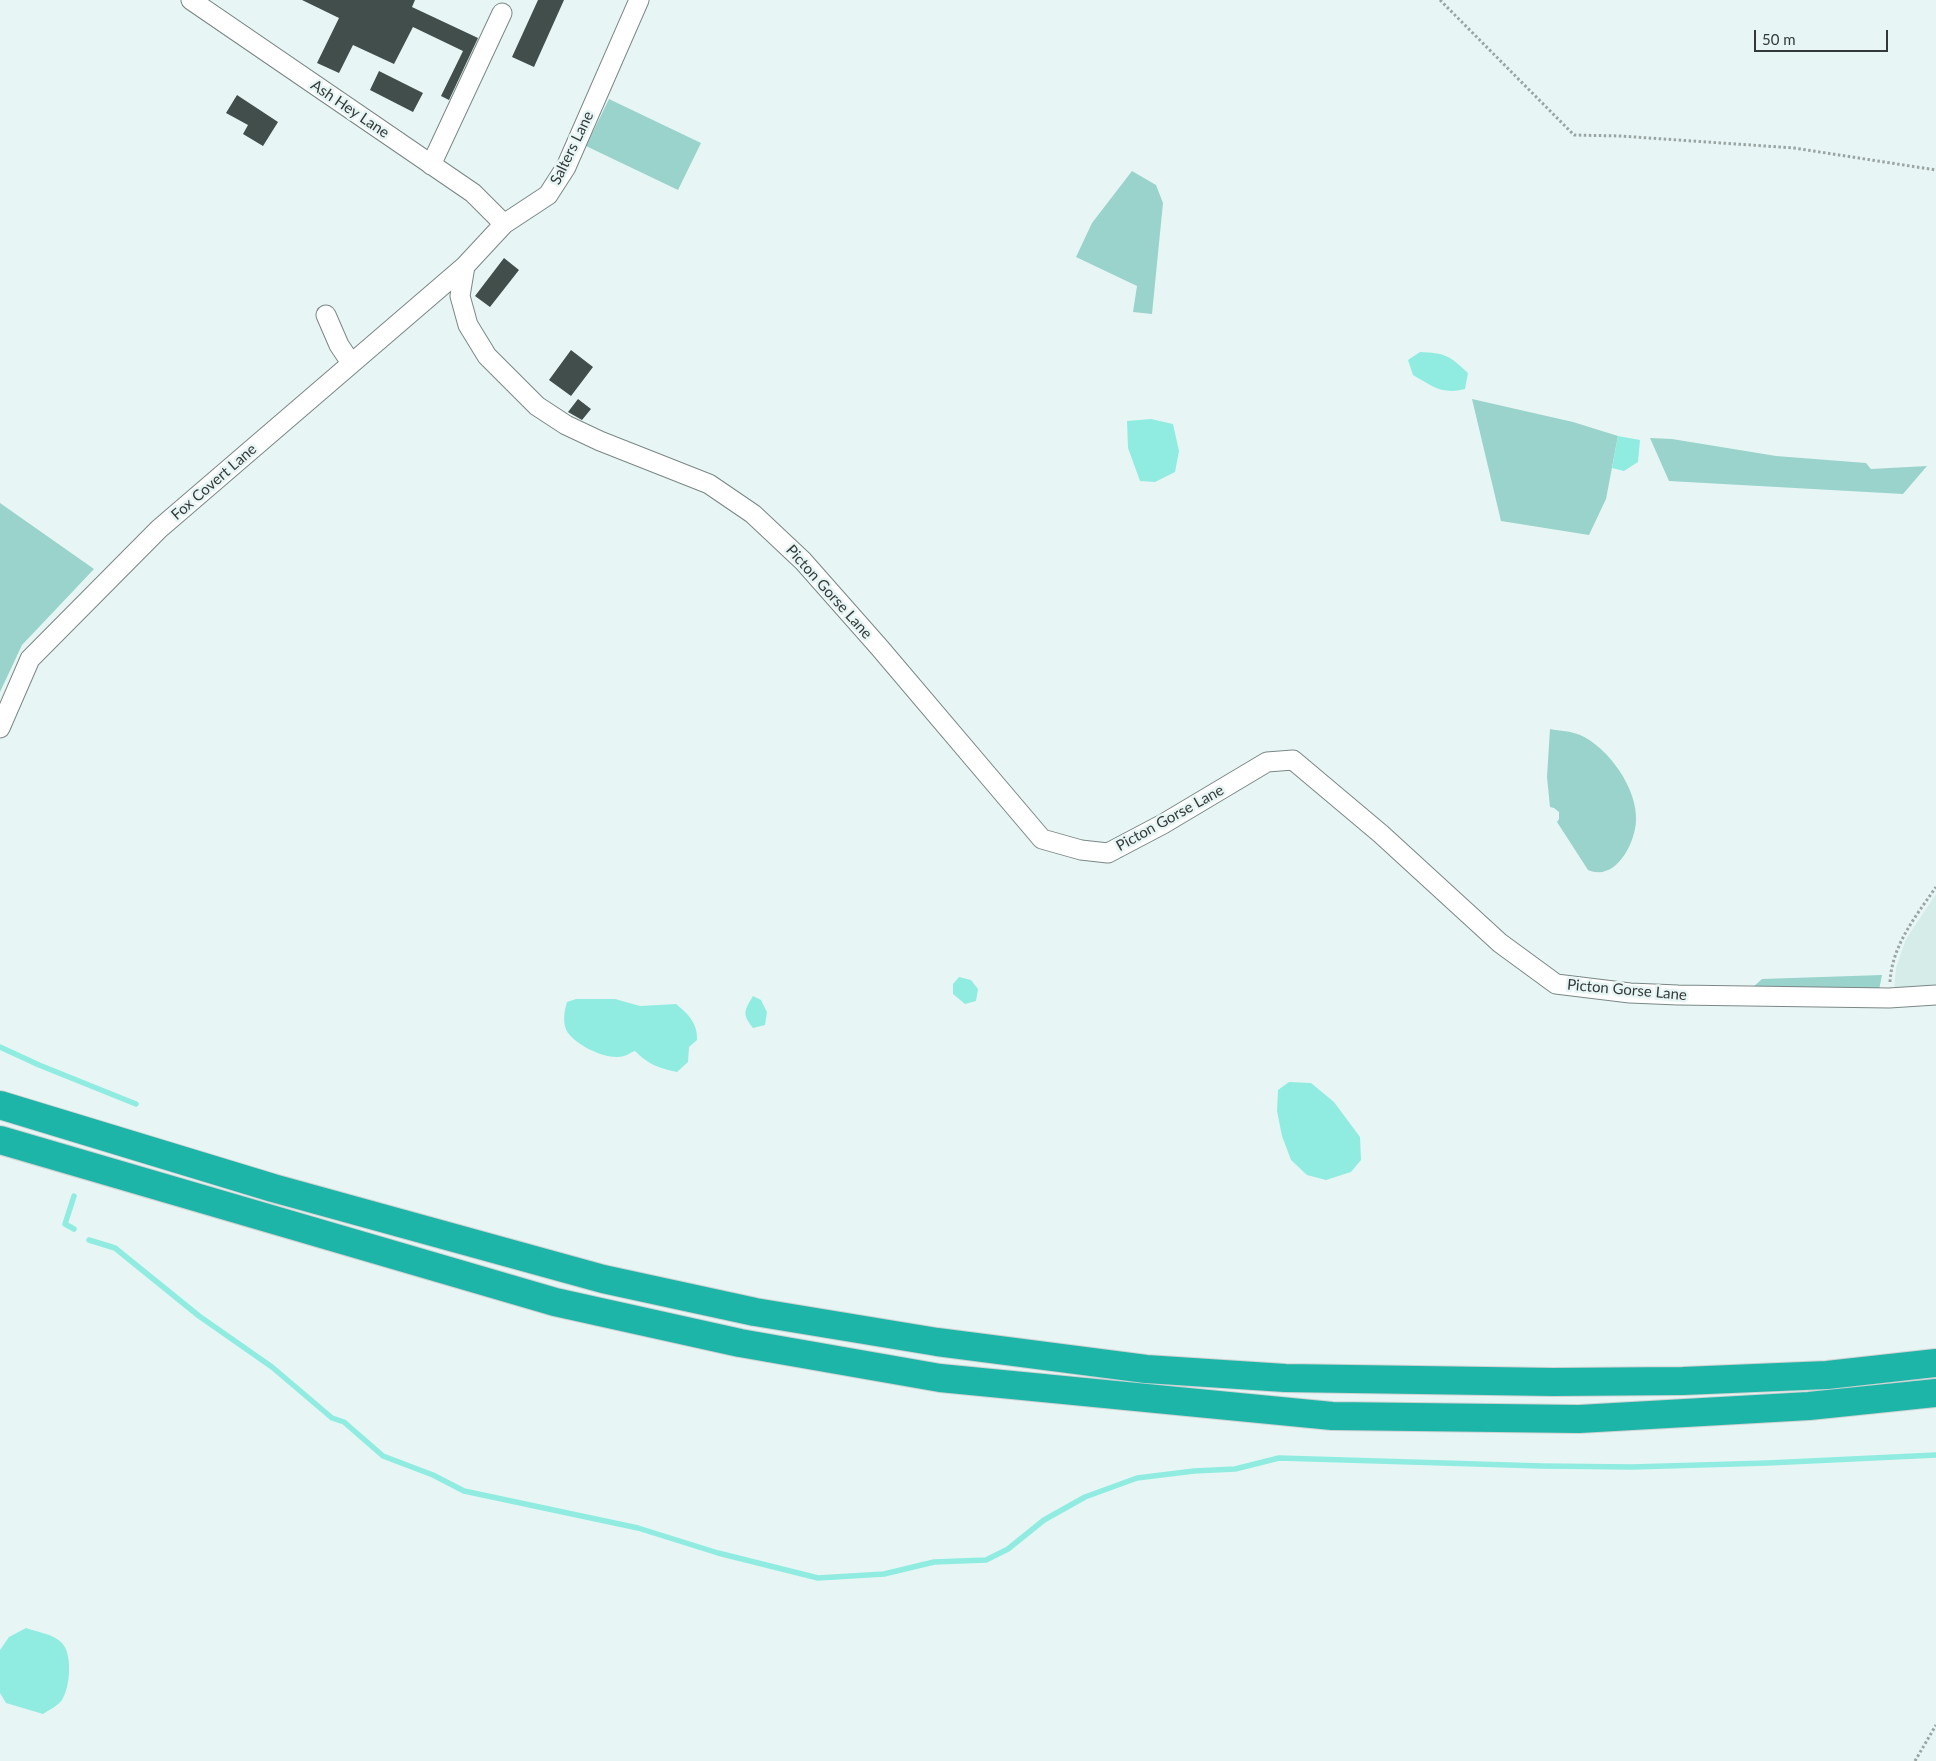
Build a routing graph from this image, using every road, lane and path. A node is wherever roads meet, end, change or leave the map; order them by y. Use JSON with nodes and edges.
{"nodes":[{"id":1,"x":191,"y":0,"type":"edge"},
{"id":2,"x":639,"y":0,"type":"edge"},
{"id":3,"x":1440,"y":0,"type":"edge"},
{"id":4,"x":502,"y":13,"type":"dead end"},
{"id":5,"x":431,"y":165,"type":"junction"},
{"id":6,"x":1936,"y":170,"type":"edge"},
{"id":7,"x":504,"y":224,"type":"junction"},
{"id":8,"x":465,"y":266,"type":"junction"},
{"id":9,"x":326,"y":315,"type":"dead end"},
{"id":10,"x":351,"y":363,"type":"junction"},
{"id":11,"x":0,"y":728,"type":"edge"},
{"id":12,"x":1936,"y":887,"type":"edge"},
{"id":13,"x":1936,"y":995,"type":"edge"},
{"id":14,"x":1889,"y":998,"type":"junction"},
{"id":15,"x":0,"y":1105,"type":"edge"},
{"id":16,"x":0,"y":1140,"type":"edge"},
{"id":17,"x":1936,"y":1363,"type":"edge"},
{"id":18,"x":1936,"y":1393,"type":"edge"},
{"id":19,"x":1936,"y":1725,"type":"edge"},
{"id":20,"x":1914,"y":1761,"type":"edge"}],
"edges":[{"from":1,"to":5,"type":"street","name":"Ash Hey Lane"},
{"from":2,"to":7,"type":"street","name":"Salters Lane"},
{"from":3,"to":6,"type":"path"},
{"from":4,"to":5,"type":"street"},
{"from":5,"to":7,"type":"street","name":"Ash Hey Lane"},
{"from":7,"to":8,"type":"street","name":"Salters Lane"},
{"from":8,"to":10,"type":"street","name":"Fox Covert Lane"},
{"from":8,"to":14,"type":"street","name":"Picton Gorse Lane"},
{"from":9,"to":10,"type":"street"},
{"from":10,"to":11,"type":"street","name":"Fox Covert Lane"},
{"from":12,"to":14,"type":"path"},
{"from":13,"to":14,"type":"street","name":"Picton Gorse Lane"},
{"from":15,"to":17,"type":"highway"},
{"from":16,"to":18,"type":"highway"},
{"from":19,"to":20,"type":"path"}]}
